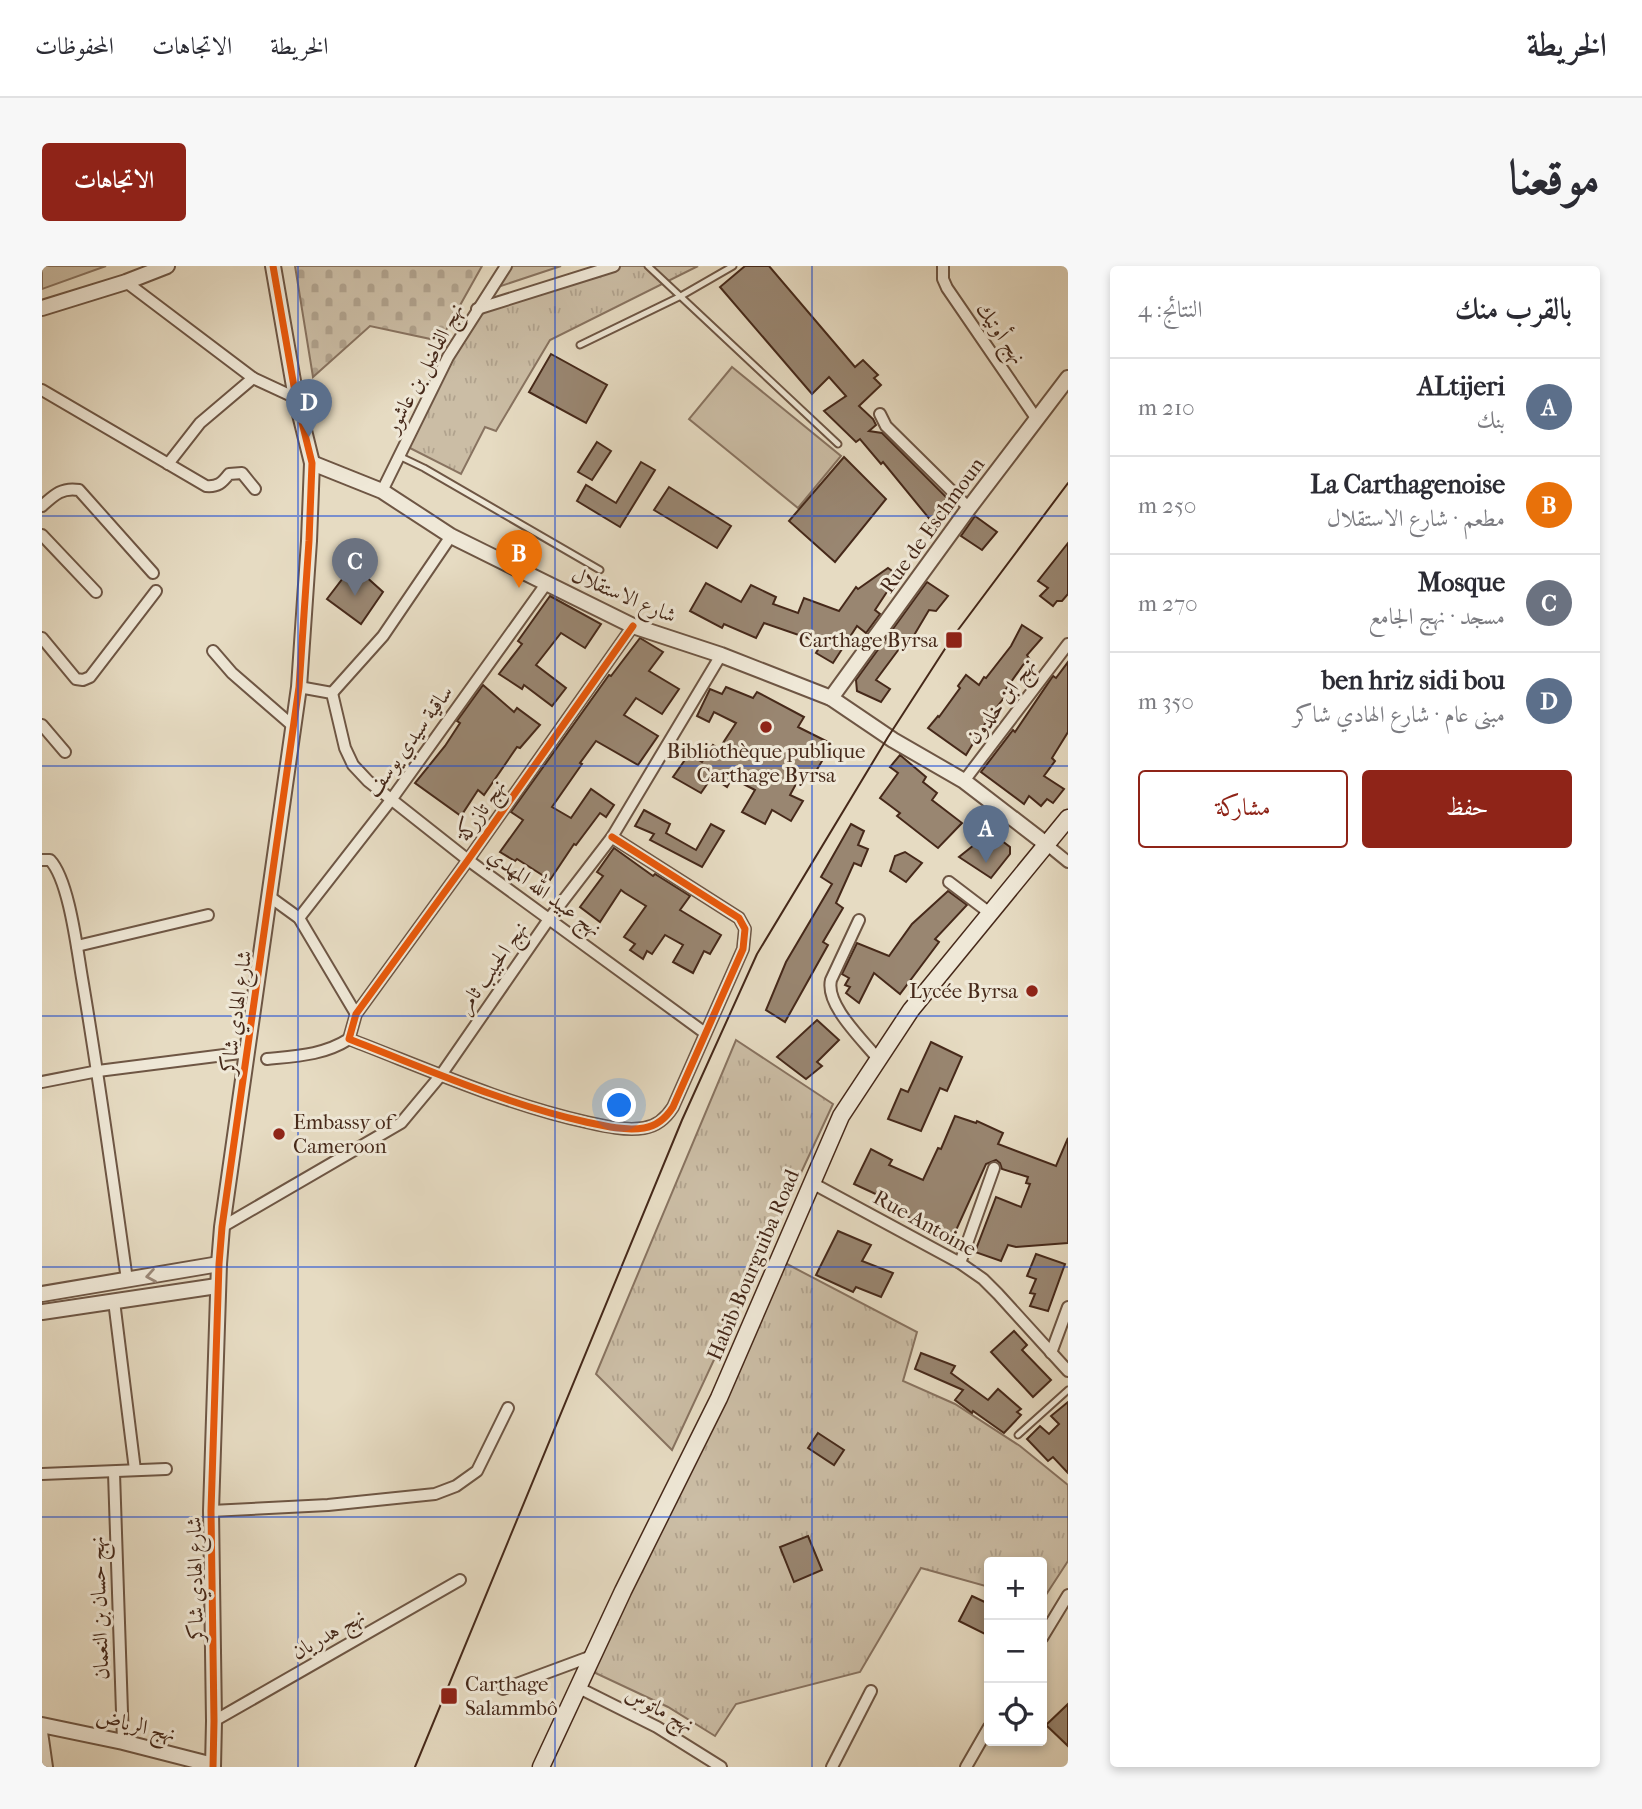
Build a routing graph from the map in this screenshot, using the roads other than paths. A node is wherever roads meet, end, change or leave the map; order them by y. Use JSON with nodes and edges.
{"nodes":[{"id":1,"x":167,"y":266,"type":"edge"},
{"id":2,"x":273,"y":266,"type":"edge"},
{"id":3,"x":506,"y":266,"type":"edge"},
{"id":4,"x":614,"y":266,"type":"edge"},
{"id":5,"x":648,"y":266,"type":"edge"},
{"id":6,"x":733,"y":266,"type":"edge"},
{"id":7,"x":943,"y":266,"type":"edge"},
{"id":8,"x":126,"y":282,"type":"junction"},
{"id":9,"x":681,"y":296,"type":"junction"},
{"id":10,"x":42,"y":308,"type":"edge"},
{"id":11,"x":477,"y":309,"type":"junction"},
{"id":12,"x":580,"y":345,"type":"dead end"},
{"id":13,"x":253,"y":378,"type":"junction"},
{"id":14,"x":1068,"y":378,"type":"edge"},
{"id":15,"x":42,"y":390,"type":"edge"},
{"id":16,"x":296,"y":398,"type":"junction"},
{"id":17,"x":880,"y":415,"type":"dead end"},
{"id":18,"x":1037,"y":418,"type":"junction"},
{"id":19,"x":838,"y":444,"type":"dead end"},
{"id":20,"x":398,"y":456,"type":"junction"},
{"id":21,"x":312,"y":463,"type":"junction"},
{"id":22,"x":168,"y":464,"type":"junction"},
{"id":23,"x":255,"y":489,"type":"dead end"},
{"id":24,"x":382,"y":491,"type":"junction"},
{"id":25,"x":42,"y":506,"type":"edge"},
{"id":26,"x":970,"y":508,"type":"junction"},
{"id":27,"x":42,"y":535,"type":"edge"},
{"id":28,"x":451,"y":536,"type":"junction"},
{"id":29,"x":600,"y":570,"type":"dead end"},
{"id":30,"x":153,"y":573,"type":"dead end"},
{"id":31,"x":546,"y":584,"type":"junction"},
{"id":32,"x":96,"y":592,"type":"dead end"},
{"id":33,"x":156,"y":592,"type":"dead end"},
{"id":34,"x":633,"y":626,"type":"junction"},
{"id":35,"x":42,"y":638,"type":"edge"},
{"id":36,"x":1068,"y":644,"type":"edge"},
{"id":37,"x":213,"y":651,"type":"dead end"},
{"id":38,"x":721,"y":655,"type":"junction"},
{"id":39,"x":299,"y":687,"type":"junction"},
{"id":40,"x":332,"y":693,"type":"junction"},
{"id":41,"x":831,"y":698,"type":"junction"},
{"id":42,"x":42,"y":725,"type":"edge"},
{"id":43,"x":293,"y":726,"type":"junction"},
{"id":44,"x":65,"y":752,"type":"dead end"},
{"id":45,"x":964,"y":781,"type":"junction"},
{"id":46,"x":391,"y":800,"type":"junction"},
{"id":47,"x":1068,"y":818,"type":"edge"},
{"id":48,"x":612,"y":837,"type":"junction"},
{"id":49,"x":1046,"y":844,"type":"junction"},
{"id":50,"x":42,"y":860,"type":"edge"},
{"id":51,"x":468,"y":860,"type":"junction"},
{"id":52,"x":1068,"y":862,"type":"edge"},
{"id":53,"x":949,"y":882,"type":"dead end"},
{"id":54,"x":270,"y":897,"type":"junction"},
{"id":55,"x":991,"y":914,"type":"junction"},
{"id":56,"x":208,"y":915,"type":"dead end"},
{"id":57,"x":299,"y":918,"type":"junction"},
{"id":58,"x":549,"y":919,"type":"junction"},
{"id":59,"x":859,"y":920,"type":"dead end"},
{"id":60,"x":77,"y":946,"type":"junction"},
{"id":61,"x":356,"y":1013,"type":"junction"},
{"id":62,"x":705,"y":1033,"type":"junction"},
{"id":63,"x":349,"y":1039,"type":"junction"},
{"id":64,"x":248,"y":1052,"type":"junction"},
{"id":65,"x":267,"y":1059,"type":"dead end"},
{"id":66,"x":878,"y":1059,"type":"junction"},
{"id":67,"x":98,"y":1071,"type":"junction"},
{"id":68,"x":441,"y":1075,"type":"junction"},
{"id":69,"x":42,"y":1082,"type":"edge"},
{"id":70,"x":994,"y":1168,"type":"dead end"},
{"id":71,"x":812,"y":1182,"type":"junction"},
{"id":72,"x":222,"y":1227,"type":"junction"},
{"id":73,"x":960,"y":1263,"type":"junction"},
{"id":74,"x":219,"y":1264,"type":"junction"},
{"id":75,"x":127,"y":1280,"type":"junction"},
{"id":76,"x":217,"y":1286,"type":"junction"},
{"id":77,"x":42,"y":1294,"type":"edge"},
{"id":78,"x":114,"y":1301,"type":"junction"},
{"id":79,"x":1068,"y":1307,"type":"edge"},
{"id":80,"x":42,"y":1312,"type":"edge"},
{"id":81,"x":1051,"y":1353,"type":"junction"},
{"id":82,"x":1068,"y":1371,"type":"edge"},
{"id":83,"x":1068,"y":1390,"type":"edge"},
{"id":84,"x":508,"y":1408,"type":"dead end"},
{"id":85,"x":1018,"y":1435,"type":"dead end"},
{"id":86,"x":166,"y":1469,"type":"dead end"},
{"id":87,"x":135,"y":1471,"type":"junction"},
{"id":88,"x":114,"y":1473,"type":"junction"},
{"id":89,"x":42,"y":1474,"type":"edge"},
{"id":90,"x":211,"y":1511,"type":"junction"},
{"id":91,"x":460,"y":1580,"type":"dead end"},
{"id":92,"x":1068,"y":1595,"type":"edge"},
{"id":93,"x":1047,"y":1630,"type":"edge"},
{"id":94,"x":592,"y":1656,"type":"junction"},
{"id":95,"x":579,"y":1688,"type":"junction"},
{"id":96,"x":503,"y":1689,"type":"dead end"},
{"id":97,"x":871,"y":1691,"type":"dead end"},
{"id":98,"x":215,"y":1721,"type":"junction"},
{"id":99,"x":42,"y":1725,"type":"edge"},
{"id":100,"x":42,"y":1732,"type":"edge"},
{"id":101,"x":984,"y":1736,"type":"edge"},
{"id":102,"x":123,"y":1742,"type":"junction"},
{"id":103,"x":215,"y":1766,"type":"edge"},
{"id":104,"x":47,"y":1767,"type":"edge"},
{"id":105,"x":541,"y":1767,"type":"edge"},
{"id":106,"x":721,"y":1767,"type":"edge"},
{"id":107,"x":832,"y":1767,"type":"edge"},
{"id":108,"x":966,"y":1767,"type":"edge"}],
"edges":[{"from":1,"to":8,"type":"street"},
{"from":2,"to":16,"type":"street","name":"شارع الهادي شاكر"},
{"from":3,"to":11,"type":"street","name":"نهج الفاضل بن عاشور"},
{"from":4,"to":11,"type":"street"},
{"from":5,"to":9,"type":"lane"},
{"from":6,"to":9,"type":"lane"},
{"from":7,"to":18,"type":"street","name":"نهج أوتيك"},
{"from":8,"to":10,"type":"street"},
{"from":8,"to":13,"type":"street"},
{"from":9,"to":12,"type":"lane"},
{"from":9,"to":19,"type":"lane"},
{"from":11,"to":20,"type":"street","name":"نهج الفاضل بن عاشور"},
{"from":13,"to":16,"type":"street"},
{"from":13,"to":22,"type":"street"},
{"from":14,"to":18,"type":"street","name":"Rue de Eschmoun"},
{"from":15,"to":22,"type":"street"},
{"from":16,"to":21,"type":"street","name":"شارع الهادي شاكر"},
{"from":17,"to":26,"type":"street"},
{"from":18,"to":26,"type":"street","name":"Rue de Eschmoun"},
{"from":20,"to":24,"type":"street","name":"نهج الفاضل بن عاشور"},
{"from":20,"to":29,"type":"lane"},
{"from":21,"to":24,"type":"street","name":"شارع الاستقلال"},
{"from":21,"to":39,"type":"street","name":"شارع الهادي شاكر"},
{"from":22,"to":23,"type":"street"},
{"from":24,"to":28,"type":"street","name":"شارع الاستقلال"},
{"from":25,"to":30,"type":"street"},
{"from":26,"to":41,"type":"street","name":"Rue de Eschmoun"},
{"from":27,"to":32,"type":"street"},
{"from":28,"to":31,"type":"street","name":"شارع الاستقلال"},
{"from":28,"to":40,"type":"street"},
{"from":31,"to":34,"type":"street","name":"شارع الاستقلال"},
{"from":31,"to":46,"type":"street","name":"ساقية سيدي يوسف"},
{"from":33,"to":35,"type":"street"},
{"from":34,"to":38,"type":"street","name":"شارع الاستقلال"},
{"from":34,"to":51,"type":"street","name":"نهج تازركة"},
{"from":36,"to":45,"type":"street","name":"نهج ابن خلدون"},
{"from":37,"to":43,"type":"street"},
{"from":38,"to":41,"type":"street","name":"شارع الاستقلال"},
{"from":38,"to":48,"type":"street","name":"نهج الحبيب ثامر"},
{"from":39,"to":40,"type":"street"},
{"from":39,"to":43,"type":"street","name":"شارع الهادي شاكر"},
{"from":40,"to":46,"type":"street","name":"نهج عبيد الله المهدي"},
{"from":41,"to":45,"type":"street","name":"شارع الاستقلال"},
{"from":42,"to":44,"type":"street"},
{"from":43,"to":54,"type":"street","name":"شارع الهادي شاكر"},
{"from":45,"to":49,"type":"street","name":"شارع الاستقلال"},
{"from":46,"to":51,"type":"street","name":"نهج عبيد الله المهدي"},
{"from":46,"to":57,"type":"street","name":"ساقية سيدي يوسف"},
{"from":47,"to":49,"type":"main road","name":"Habib Bourguiba Road"},
{"from":48,"to":58,"type":"street","name":"نهج الحبيب ثامر"},
{"from":48,"to":62,"type":"street"},
{"from":49,"to":52,"type":"street"},
{"from":49,"to":55,"type":"main road","name":"Habib Bourguiba Road"},
{"from":50,"to":60,"type":"street"},
{"from":51,"to":58,"type":"street","name":"نهج عبيد الله المهدي"},
{"from":51,"to":61,"type":"street","name":"نهج تازركة"},
{"from":53,"to":55,"type":"street"},
{"from":54,"to":57,"type":"street"},
{"from":54,"to":64,"type":"street","name":"شارع الهادي شاكر"},
{"from":55,"to":66,"type":"main road","name":"Habib Bourguiba Road"},
{"from":56,"to":60,"type":"street"},
{"from":57,"to":61,"type":"street"},
{"from":58,"to":62,"type":"street","name":"نهج عبيد الله المهدي"},
{"from":58,"to":68,"type":"street","name":"نهج الحبيب ثامر"},
{"from":59,"to":66,"type":"street"},
{"from":60,"to":67,"type":"street"},
{"from":61,"to":63,"type":"street"},
{"from":62,"to":68,"type":"street"},
{"from":63,"to":65,"type":"street"},
{"from":63,"to":68,"type":"street"},
{"from":64,"to":67,"type":"street"},
{"from":64,"to":72,"type":"street","name":"شارع الهادي شاكر"},
{"from":66,"to":71,"type":"main road","name":"Habib Bourguiba Road"},
{"from":67,"to":69,"type":"street"},
{"from":67,"to":75,"type":"street"},
{"from":68,"to":72,"type":"street","name":"نهج الحبيب ثامر"},
{"from":70,"to":73,"type":"street"},
{"from":71,"to":73,"type":"street","name":"Rue Antoine"},
{"from":71,"to":94,"type":"main road","name":"Habib Bourguiba Road"},
{"from":72,"to":74,"type":"street","name":"شارع الهادي شاكر"},
{"from":73,"to":81,"type":"street","name":"Rue Antoine"},
{"from":74,"to":75,"type":"street","one_way":true},
{"from":74,"to":76,"type":"street","name":"شارع الهادي شاكر"},
{"from":75,"to":77,"type":"street"},
{"from":76,"to":78,"type":"street"},
{"from":76,"to":90,"type":"street","name":"شارع الهادي شاكر"},
{"from":78,"to":80,"type":"street"},
{"from":78,"to":87,"type":"street"},
{"from":79,"to":81,"type":"street"},
{"from":81,"to":82,"type":"street","name":"Rue Antoine"},
{"from":83,"to":85,"type":"lane"},
{"from":84,"to":90,"type":"street"},
{"from":86,"to":87,"type":"street"},
{"from":87,"to":88,"type":"street"},
{"from":88,"to":89,"type":"street"},
{"from":88,"to":102,"type":"street","name":"نهج حسان بن النعمان"},
{"from":90,"to":98,"type":"street","name":"شارع الهادي شاكر"},
{"from":91,"to":98,"type":"street","name":"نهج هدريان"},
{"from":92,"to":93,"type":"street"},
{"from":94,"to":95,"type":"main road","name":"Habib Bourguiba Road"},
{"from":94,"to":96,"type":"street"},
{"from":95,"to":105,"type":"main road","name":"Habib Bourguiba Road"},
{"from":95,"to":106,"type":"street","name":"نهج ماتوس"},
{"from":97,"to":107,"type":"street"},
{"from":98,"to":103,"type":"street","name":"شارع الهادي شاكر"},
{"from":99,"to":102,"type":"street","name":"نهج الرياض"},
{"from":100,"to":104,"type":"street"},
{"from":101,"to":108,"type":"street"},
{"from":102,"to":103,"type":"street","name":"نهج الرياض"}]}
